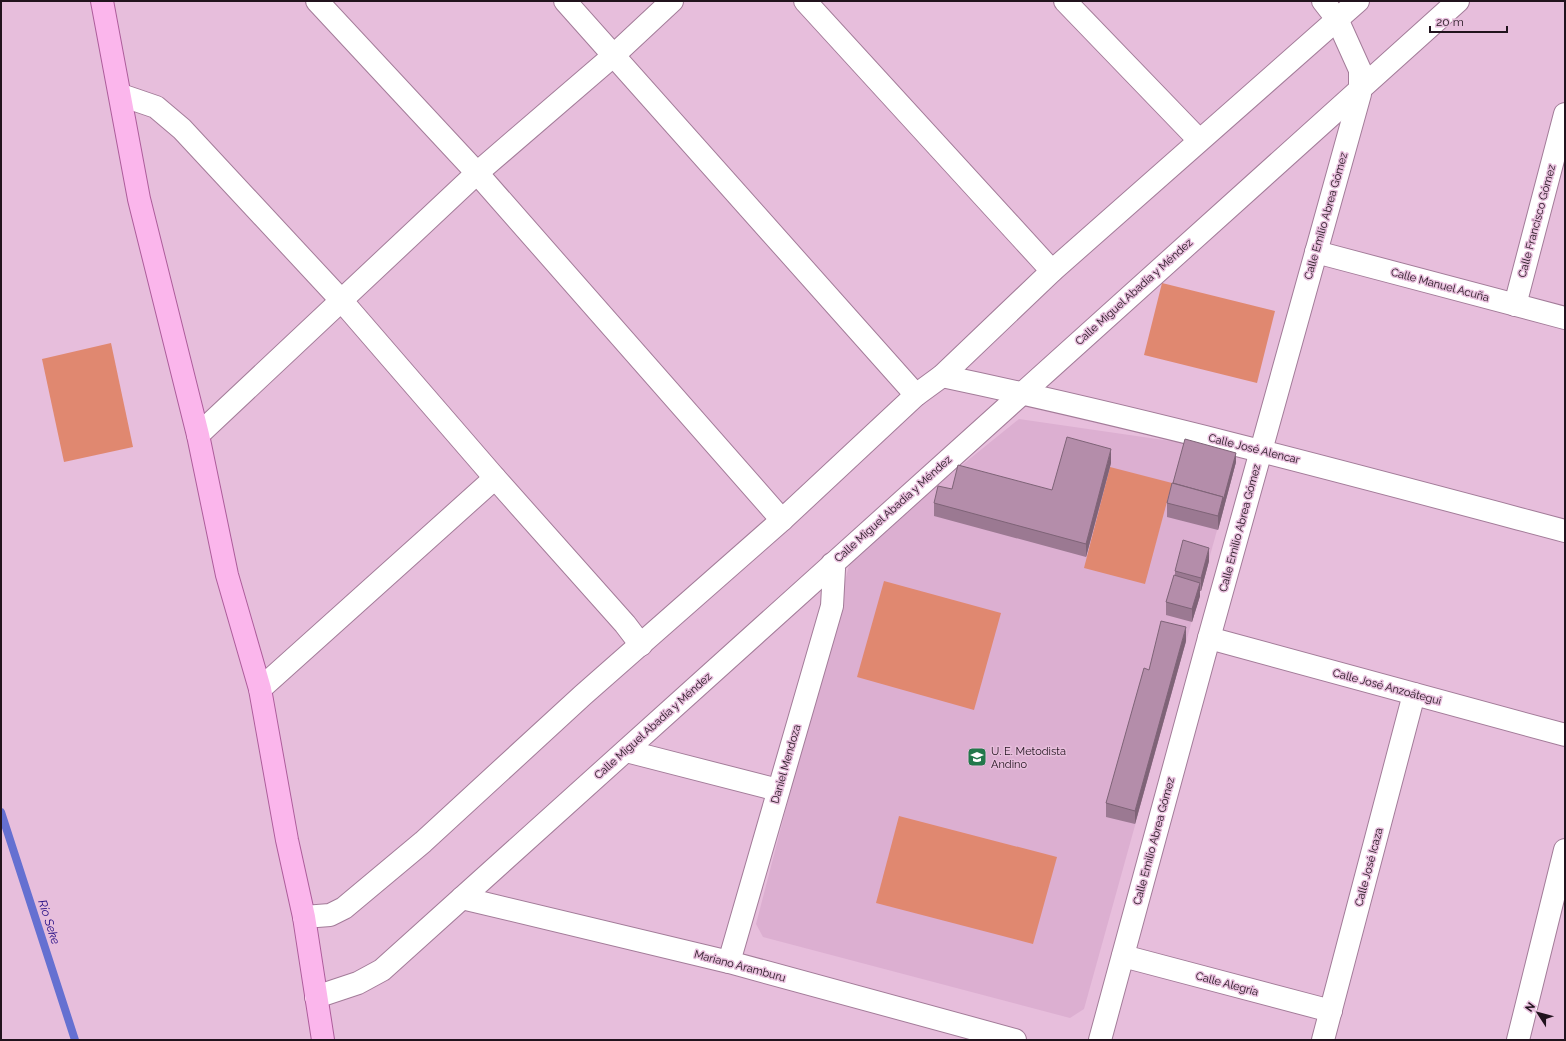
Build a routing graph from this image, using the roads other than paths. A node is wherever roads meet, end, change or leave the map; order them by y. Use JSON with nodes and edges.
{"nodes":[{"id":1,"x":102,"y":1,"type":"edge"},
{"id":2,"x":317,"y":1,"type":"edge"},
{"id":3,"x":565,"y":1,"type":"edge"},
{"id":4,"x":672,"y":1,"type":"edge"},
{"id":5,"x":805,"y":1,"type":"edge"},
{"id":6,"x":1065,"y":1,"type":"edge"},
{"id":7,"x":1323,"y":1,"type":"edge"},
{"id":8,"x":1358,"y":1,"type":"edge"},
{"id":9,"x":1458,"y":1,"type":"edge"},
{"id":10,"x":1337,"y":19,"type":"junction"},
{"id":11,"x":614,"y":56,"type":"junction"},
{"id":12,"x":1360,"y":88,"type":"junction"},
{"id":13,"x":120,"y":95,"type":"junction"},
{"id":14,"x":1565,"y":114,"type":"edge"},
{"id":15,"x":1198,"y":140,"type":"junction"},
{"id":16,"x":477,"y":173,"type":"junction"},
{"id":17,"x":1316,"y":252,"type":"junction"},
{"id":18,"x":1052,"y":271,"type":"junction"},
{"id":19,"x":340,"y":300,"type":"junction"},
{"id":20,"x":1515,"y":305,"type":"junction"},
{"id":21,"x":1565,"y":318,"type":"edge"},
{"id":22,"x":942,"y":376,"type":"junction"},
{"id":23,"x":1022,"y":393,"type":"junction"},
{"id":24,"x":916,"y":395,"type":"junction"},
{"id":25,"x":198,"y":435,"type":"junction"},
{"id":26,"x":1261,"y":450,"type":"junction"},
{"id":27,"x":495,"y":478,"type":"junction"},
{"id":28,"x":782,"y":520,"type":"junction"},
{"id":29,"x":1565,"y":531,"type":"edge"},
{"id":30,"x":832,"y":564,"type":"junction"},
{"id":31,"x":1209,"y":638,"type":"junction"},
{"id":32,"x":641,"y":645,"type":"junction"},
{"id":33,"x":260,"y":689,"type":"junction"},
{"id":34,"x":1414,"y":694,"type":"junction"},
{"id":35,"x":1565,"y":735,"type":"edge"},
{"id":36,"x":626,"y":751,"type":"junction"},
{"id":37,"x":778,"y":790,"type":"junction"},
{"id":38,"x":1565,"y":850,"type":"edge"},
{"id":39,"x":462,"y":898,"type":"junction"},
{"id":40,"x":304,"y":917,"type":"junction"},
{"id":41,"x":1123,"y":956,"type":"junction"},
{"id":42,"x":729,"y":962,"type":"junction"},
{"id":43,"x":316,"y":997,"type":"junction"},
{"id":44,"x":1331,"y":1011,"type":"junction"},
{"id":45,"x":323,"y":1040,"type":"edge"},
{"id":46,"x":1016,"y":1040,"type":"edge"},
{"id":47,"x":1100,"y":1040,"type":"edge"},
{"id":48,"x":1324,"y":1040,"type":"edge"},
{"id":49,"x":1518,"y":1040,"type":"edge"}],
"edges":[{"from":1,"to":13,"type":"main road"},
{"from":2,"to":16,"type":"street"},
{"from":3,"to":11,"type":"street"},
{"from":4,"to":11,"type":"street"},
{"from":5,"to":18,"type":"street"},
{"from":6,"to":15,"type":"street"},
{"from":7,"to":10,"type":"street","name":"Calle Emilio Abrea Gómez"},
{"from":8,"to":10,"type":"street"},
{"from":9,"to":12,"type":"street","name":"Calle Miguel Abadía y Méndez"},
{"from":10,"to":12,"type":"street","name":"Calle Emilio Abrea Gómez"},
{"from":10,"to":15,"type":"street"},
{"from":11,"to":16,"type":"street"},
{"from":11,"to":24,"type":"street"},
{"from":12,"to":17,"type":"street","name":"Calle Emilio Abrea Gómez"},
{"from":12,"to":23,"type":"street","name":"Calle Miguel Abadía y Méndez"},
{"from":13,"to":19,"type":"street"},
{"from":13,"to":25,"type":"main road"},
{"from":14,"to":20,"type":"street","name":"Calle Francisco Gómez"},
{"from":15,"to":18,"type":"street"},
{"from":16,"to":19,"type":"street"},
{"from":16,"to":28,"type":"street"},
{"from":17,"to":20,"type":"street","name":"Calle Manuel Acuña"},
{"from":17,"to":26,"type":"street","name":"Calle Emilio Abrea Gómez"},
{"from":18,"to":22,"type":"street"},
{"from":19,"to":25,"type":"street"},
{"from":19,"to":27,"type":"street"},
{"from":20,"to":21,"type":"street","name":"Calle Manuel Acuña"},
{"from":22,"to":23,"type":"street","name":"Calle José Alencar"},
{"from":22,"to":24,"type":"street"},
{"from":23,"to":26,"type":"street","name":"Calle José Alencar"},
{"from":23,"to":30,"type":"street","name":"Calle Miguel Abadía y Méndez"},
{"from":24,"to":28,"type":"street"},
{"from":25,"to":33,"type":"main road"},
{"from":26,"to":29,"type":"street","name":"Calle José Alencar"},
{"from":26,"to":31,"type":"street","name":"Calle Emilio Abrea Gómez"},
{"from":27,"to":32,"type":"street"},
{"from":27,"to":33,"type":"street"},
{"from":28,"to":32,"type":"street"},
{"from":30,"to":36,"type":"street","name":"Calle Miguel Abadía y Méndez"},
{"from":30,"to":37,"type":"street","name":"Daniel Mendoza"},
{"from":31,"to":34,"type":"street","name":"Calle José Anzoátegui"},
{"from":31,"to":41,"type":"street","name":"Calle Emilio Abrea Gómez"},
{"from":32,"to":40,"type":"street"},
{"from":33,"to":40,"type":"main road"},
{"from":34,"to":35,"type":"street","name":"Calle José Anzoátegui"},
{"from":34,"to":44,"type":"street","name":"Calle José Icaza"},
{"from":36,"to":37,"type":"street"},
{"from":36,"to":39,"type":"street","name":"Calle Miguel Abadía y Méndez"},
{"from":37,"to":42,"type":"street","name":"Daniel Mendoza"},
{"from":38,"to":49,"type":"street"},
{"from":39,"to":42,"type":"street","name":"Mariano Aramburu"},
{"from":39,"to":43,"type":"street","name":"Calle Miguel Abadía y Méndez"},
{"from":40,"to":43,"type":"main road"},
{"from":41,"to":44,"type":"street","name":"Calle Alegría"},
{"from":41,"to":47,"type":"street","name":"Calle Emilio Abrea Gómez"},
{"from":42,"to":46,"type":"street","name":"Mariano Aramburu"},
{"from":43,"to":45,"type":"main road"},
{"from":44,"to":48,"type":"street","name":"Calle José Icaza"}]}
